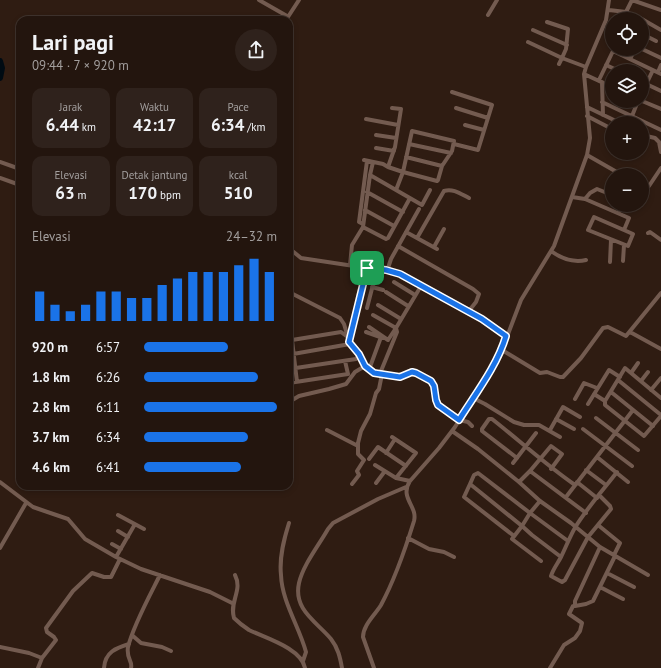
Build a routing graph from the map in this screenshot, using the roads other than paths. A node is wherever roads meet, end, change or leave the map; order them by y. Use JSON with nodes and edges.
{"nodes":[{"id":1,"x":258,"y":0,"type":"edge"},
{"id":2,"x":299,"y":0,"type":"edge"},
{"id":3,"x":497,"y":0,"type":"edge"},
{"id":4,"x":604,"y":0,"type":"edge"},
{"id":5,"x":609,"y":1,"type":"edge"},
{"id":6,"x":609,"y":10,"type":"junction"},
{"id":7,"x":661,"y":10,"type":"edge"},
{"id":8,"x":626,"y":12,"type":"joint"},
{"id":9,"x":488,"y":15,"type":"dead end"},
{"id":10,"x":284,"y":16,"type":"edge"},
{"id":11,"x":288,"y":16,"type":"edge"},
{"id":12,"x":547,"y":22,"type":"dead end"},
{"id":13,"x":649,"y":23,"type":"edge"},
{"id":14,"x":532,"y":30,"type":"dead end"},
{"id":15,"x":661,"y":30,"type":"edge"},
{"id":16,"x":649,"y":38,"type":"edge"},
{"id":17,"x":656,"y":41,"type":"dead end"},
{"id":18,"x":528,"y":42,"type":"dead end"},
{"id":19,"x":566,"y":45,"type":"junction"},
{"id":20,"x":649,"y":52,"type":"edge"},
{"id":21,"x":626,"y":56,"type":"edge"},
{"id":22,"x":632,"y":56,"type":"edge"},
{"id":23,"x":562,"y":58,"type":"junction"},
{"id":24,"x":661,"y":58,"type":"edge"},
{"id":25,"x":630,"y":59,"type":"junction"},
{"id":26,"x":559,"y":64,"type":"dead end"},
{"id":27,"x":661,"y":65,"type":"edge"},
{"id":28,"x":586,"y":67,"type":"junction"},
{"id":29,"x":605,"y":68,"type":"edge"},
{"id":30,"x":653,"y":70,"type":"junction"},
{"id":31,"x":659,"y":73,"type":"edge"},
{"id":32,"x":584,"y":74,"type":"junction"},
{"id":33,"x":649,"y":76,"type":"edge"},
{"id":34,"x":600,"y":81,"type":"junction"},
{"id":35,"x":605,"y":84,"type":"edge"},
{"id":36,"x":649,"y":85,"type":"edge"},
{"id":37,"x":661,"y":91,"type":"edge"},
{"id":38,"x":452,"y":92,"type":"dead end"},
{"id":39,"x":602,"y":102,"type":"junction"},
{"id":40,"x":649,"y":103,"type":"edge"},
{"id":41,"x":587,"y":107,"type":"junction"},
{"id":42,"x":392,"y":108,"type":"dead end"},
{"id":43,"x":456,"y":108,"type":"dead end"},
{"id":44,"x":635,"y":108,"type":"edge"},
{"id":45,"x":661,"y":109,"type":"edge"},
{"id":46,"x":603,"y":115,"type":"joint"},
{"id":47,"x":587,"y":116,"type":"junction"},
{"id":48,"x":632,"y":116,"type":"joint"},
{"id":49,"x":488,"y":118,"type":"junction"},
{"id":50,"x":366,"y":119,"type":"dead end"},
{"id":51,"x":649,"y":124,"type":"edge"},
{"id":52,"x":398,"y":125,"type":"junction"},
{"id":53,"x":465,"y":125,"type":"dead end"},
{"id":54,"x":605,"y":126,"type":"edge"},
{"id":55,"x":484,"y":130,"type":"junction"},
{"id":56,"x":661,"y":130,"type":"edge"},
{"id":57,"x":376,"y":135,"type":"dead end"},
{"id":58,"x":649,"y":137,"type":"edge"},
{"id":59,"x":396,"y":138,"type":"junction"},
{"id":60,"x":409,"y":144,"type":"junction"},
{"id":61,"x":454,"y":144,"type":"junction"},
{"id":62,"x":376,"y":148,"type":"dead end"},
{"id":63,"x":394,"y":151,"type":"junction"},
{"id":64,"x":661,"y":152,"type":"edge"},
{"id":65,"x":451,"y":153,"type":"junction"},
{"id":66,"x":587,"y":155,"type":"junction"},
{"id":67,"x":406,"y":158,"type":"junction"},
{"id":68,"x":0,"y":162,"type":"edge"},
{"id":69,"x":374,"y":162,"type":"junction"},
{"id":70,"x":442,"y":166,"type":"junction"},
{"id":71,"x":388,"y":167,"type":"junction"},
{"id":72,"x":16,"y":168,"type":"edge"},
{"id":73,"x":610,"y":168,"type":"edge"},
{"id":74,"x":661,"y":168,"type":"edge"},
{"id":75,"x":403,"y":172,"type":"junction"},
{"id":76,"x":370,"y":175,"type":"junction"},
{"id":77,"x":0,"y":178,"type":"edge"},
{"id":78,"x":16,"y":184,"type":"edge"},
{"id":79,"x":649,"y":186,"type":"edge"},
{"id":80,"x":396,"y":190,"type":"junction"},
{"id":81,"x":430,"y":190,"type":"dead end"},
{"id":82,"x":367,"y":192,"type":"junction"},
{"id":83,"x":605,"y":192,"type":"edge"},
{"id":84,"x":572,"y":197,"type":"junction"},
{"id":85,"x":410,"y":198,"type":"junction"},
{"id":86,"x":469,"y":198,"type":"dead end"},
{"id":87,"x":585,"y":199,"type":"junction"},
{"id":88,"x":419,"y":209,"type":"dead end"},
{"id":89,"x":365,"y":210,"type":"junction"},
{"id":90,"x":402,"y":212,"type":"junction"},
{"id":91,"x":618,"y":213,"type":"joint"},
{"id":92,"x":362,"y":218,"type":"junction"},
{"id":93,"x":363,"y":226,"type":"junction"},
{"id":94,"x":394,"y":226,"type":"junction"},
{"id":95,"x":444,"y":229,"type":"dead end"},
{"id":96,"x":624,"y":230,"type":"junction"},
{"id":97,"x":406,"y":232,"type":"junction"},
{"id":98,"x":648,"y":233,"type":"dead end"},
{"id":99,"x":417,"y":238,"type":"junction"},
{"id":100,"x":611,"y":240,"type":"junction"},
{"id":101,"x":661,"y":240,"type":"edge"},
{"id":102,"x":624,"y":245,"type":"junction"},
{"id":103,"x":398,"y":246,"type":"junction"},
{"id":104,"x":293,"y":251,"type":"edge"},
{"id":105,"x":551,"y":251,"type":"junction"},
{"id":106,"x":586,"y":260,"type":"dead end"},
{"id":107,"x":624,"y":261,"type":"dead end"},
{"id":108,"x":610,"y":262,"type":"dead end"},
{"id":109,"x":350,"y":266,"type":"junction"},
{"id":110,"x":367,"y":268,"type":"junction"},
{"id":111,"x":377,"y":269,"type":"junction"},
{"id":112,"x":386,"y":270,"type":"junction"},
{"id":113,"x":394,"y":282,"type":"dead end"},
{"id":114,"x":421,"y":286,"type":"junction"},
{"id":115,"x":372,"y":287,"type":"junction"},
{"id":116,"x":661,"y":293,"type":"edge"},
{"id":117,"x":293,"y":294,"type":"edge"},
{"id":118,"x":415,"y":295,"type":"junction"},
{"id":119,"x":378,"y":305,"type":"dead end"},
{"id":120,"x":408,"y":306,"type":"junction"},
{"id":121,"x":367,"y":308,"type":"dead end"},
{"id":122,"x":468,"y":312,"type":"junction"},
{"id":123,"x":373,"y":315,"type":"dead end"},
{"id":124,"x":401,"y":319,"type":"junction"},
{"id":125,"x":369,"y":327,"type":"dead end"},
{"id":126,"x":396,"y":328,"type":"junction"},
{"id":127,"x":630,"y":332,"type":"junction"},
{"id":128,"x":506,"y":336,"type":"junction"},
{"id":129,"x":381,"y":337,"type":"junction"},
{"id":130,"x":367,"y":338,"type":"dead end"},
{"id":131,"x":293,"y":340,"type":"edge"},
{"id":132,"x":388,"y":340,"type":"junction"},
{"id":133,"x":349,"y":341,"type":"junction"},
{"id":134,"x":393,"y":341,"type":"junction"},
{"id":135,"x":661,"y":349,"type":"edge"},
{"id":136,"x":502,"y":350,"type":"junction"},
{"id":137,"x":293,"y":354,"type":"joint"},
{"id":138,"x":359,"y":354,"type":"junction"},
{"id":139,"x":345,"y":361,"type":"junction"},
{"id":140,"x":638,"y":363,"type":"dead end"},
{"id":141,"x":365,"y":366,"type":"junction"},
{"id":142,"x":370,"y":367,"type":"dead end"},
{"id":143,"x":295,"y":368,"type":"junction"},
{"id":144,"x":382,"y":372,"type":"junction"},
{"id":145,"x":648,"y":372,"type":"dead end"},
{"id":146,"x":630,"y":373,"type":"junction"},
{"id":147,"x":661,"y":378,"type":"edge"},
{"id":148,"x":619,"y":379,"type":"junction"},
{"id":149,"x":641,"y":381,"type":"junction"},
{"id":150,"x":293,"y":382,"type":"edge"},
{"id":151,"x":297,"y":382,"type":"junction"},
{"id":152,"x":597,"y":388,"type":"junction"},
{"id":153,"x":651,"y":390,"type":"junction"},
{"id":154,"x":611,"y":392,"type":"junction"},
{"id":155,"x":594,"y":394,"type":"junction"},
{"id":156,"x":473,"y":398,"type":"junction"},
{"id":157,"x":661,"y":398,"type":"edge"},
{"id":158,"x":575,"y":399,"type":"dead end"},
{"id":159,"x":293,"y":400,"type":"edge"},
{"id":160,"x":606,"y":401,"type":"junction"},
{"id":161,"x":588,"y":404,"type":"dead end"},
{"id":162,"x":633,"y":410,"type":"junction"},
{"id":163,"x":661,"y":415,"type":"edge"},
{"id":164,"x":580,"y":417,"type":"dead end"},
{"id":165,"x":596,"y":418,"type":"dead end"},
{"id":166,"x":556,"y":419,"type":"junction"},
{"id":167,"x":459,"y":420,"type":"junction"},
{"id":168,"x":625,"y":421,"type":"junction"},
{"id":169,"x":472,"y":426,"type":"dead end"},
{"id":170,"x":653,"y":426,"type":"junction"},
{"id":171,"x":574,"y":429,"type":"dead end"},
{"id":172,"x":583,"y":429,"type":"dead end"},
{"id":173,"x":327,"y":430,"type":"dead end"},
{"id":174,"x":550,"y":430,"type":"junction"},
{"id":175,"x":452,"y":431,"type":"junction"},
{"id":176,"x":536,"y":433,"type":"dead end"},
{"id":177,"x":616,"y":433,"type":"junction"},
{"id":178,"x":560,"y":437,"type":"dead end"},
{"id":179,"x":358,"y":446,"type":"junction"},
{"id":180,"x":526,"y":446,"type":"junction"},
{"id":181,"x":605,"y":446,"type":"junction"},
{"id":182,"x":638,"y":450,"type":"dead end"},
{"id":183,"x":386,"y":453,"type":"junction"},
{"id":184,"x":597,"y":457,"type":"junction"},
{"id":185,"x":517,"y":458,"type":"junction"},
{"id":186,"x":540,"y":459,"type":"junction"},
{"id":187,"x":369,"y":460,"type":"dead end"},
{"id":188,"x":513,"y":463,"type":"dead end"},
{"id":189,"x":375,"y":465,"type":"dead end"},
{"id":190,"x":406,"y":466,"type":"junction"},
{"id":191,"x":632,"y":466,"type":"dead end"},
{"id":192,"x":551,"y":469,"type":"junction"},
{"id":193,"x":586,"y":470,"type":"junction"},
{"id":194,"x":385,"y":471,"type":"junction"},
{"id":195,"x":530,"y":471,"type":"junction"},
{"id":196,"x":617,"y":472,"type":"junction"},
{"id":197,"x":396,"y":478,"type":"junction"},
{"id":198,"x":410,"y":481,"type":"junction"},
{"id":199,"x":0,"y":482,"type":"edge"},
{"id":200,"x":519,"y":482,"type":"junction"},
{"id":201,"x":628,"y":482,"type":"dead end"},
{"id":202,"x":376,"y":483,"type":"dead end"},
{"id":203,"x":352,"y":484,"type":"dead end"},
{"id":204,"x":470,"y":484,"type":"junction"},
{"id":205,"x":576,"y":484,"type":"junction"},
{"id":206,"x":606,"y":485,"type":"junction"},
{"id":207,"x":406,"y":487,"type":"junction"},
{"id":208,"x":598,"y":496,"type":"junction"},
{"id":209,"x":566,"y":497,"type":"junction"},
{"id":210,"x":540,"y":501,"type":"junction"},
{"id":211,"x":26,"y":503,"type":"junction"},
{"id":212,"x":586,"y":513,"type":"junction"},
{"id":213,"x":530,"y":514,"type":"junction"},
{"id":214,"x":118,"y":515,"type":"dead end"},
{"id":215,"x":289,"y":523,"type":"dead end"},
{"id":216,"x":135,"y":524,"type":"junction"},
{"id":217,"x":598,"y":525,"type":"junction"},
{"id":218,"x":522,"y":526,"type":"junction"},
{"id":219,"x":575,"y":526,"type":"junction"},
{"id":220,"x":144,"y":529,"type":"dead end"},
{"id":221,"x":118,"y":531,"type":"dead end"},
{"id":222,"x":514,"y":536,"type":"junction"},
{"id":223,"x":128,"y":537,"type":"junction"},
{"id":224,"x":588,"y":537,"type":"junction"},
{"id":225,"x":408,"y":538,"type":"junction"},
{"id":226,"x":568,"y":541,"type":"junction"},
{"id":227,"x":112,"y":544,"type":"dead end"},
{"id":228,"x":600,"y":547,"type":"junction"},
{"id":229,"x":0,"y":548,"type":"edge"},
{"id":230,"x":121,"y":549,"type":"junction"},
{"id":231,"x":614,"y":556,"type":"junction"},
{"id":232,"x":454,"y":557,"type":"dead end"},
{"id":233,"x":561,"y":557,"type":"junction"},
{"id":234,"x":118,"y":558,"type":"junction"},
{"id":235,"x":541,"y":561,"type":"dead end"},
{"id":236,"x":607,"y":573,"type":"junction"},
{"id":237,"x":160,"y":575,"type":"junction"},
{"id":238,"x":235,"y":575,"type":"dead end"},
{"id":239,"x":648,"y":575,"type":"dead end"},
{"id":240,"x":600,"y":587,"type":"junction"},
{"id":241,"x":634,"y":587,"type":"dead end"},
{"id":242,"x":623,"y":599,"type":"dead end"},
{"id":243,"x":232,"y":603,"type":"junction"},
{"id":244,"x":575,"y":606,"type":"junction"},
{"id":245,"x":133,"y":636,"type":"junction"},
{"id":246,"x":129,"y":644,"type":"junction"},
{"id":247,"x":0,"y":647,"type":"edge"},
{"id":248,"x":171,"y":651,"type":"dead end"},
{"id":249,"x":42,"y":658,"type":"junction"},
{"id":250,"x":303,"y":661,"type":"junction"},
{"id":251,"x":38,"y":668,"type":"edge"},
{"id":252,"x":104,"y":668,"type":"edge"},
{"id":253,"x":131,"y":668,"type":"edge"},
{"id":254,"x":305,"y":668,"type":"edge"},
{"id":255,"x":342,"y":668,"type":"edge"},
{"id":256,"x":374,"y":668,"type":"edge"},
{"id":257,"x":550,"y":668,"type":"edge"}],
"edges":[{"from":1,"to":10,"type":"street"},
{"from":2,"to":11,"type":"street"},
{"from":3,"to":9,"type":"street"},
{"from":4,"to":5,"type":"street"},
{"from":5,"to":6,"type":"street"},
{"from":6,"to":8,"type":"street"},
{"from":6,"to":28,"type":"street"},
{"from":7,"to":8,"type":"street"},
{"from":12,"to":19,"type":"street"},
{"from":13,"to":15,"type":"street"},
{"from":14,"to":19,"type":"street"},
{"from":16,"to":17,"type":"street"},
{"from":18,"to":23,"type":"street"},
{"from":19,"to":23,"type":"street"},
{"from":20,"to":24,"type":"street"},
{"from":21,"to":25,"type":"street"},
{"from":22,"to":25,"type":"street"},
{"from":23,"to":26,"type":"street"},
{"from":23,"to":28,"type":"street"},
{"from":25,"to":30,"type":"street"},
{"from":27,"to":31,"type":"street"},
{"from":28,"to":32,"type":"street"},
{"from":29,"to":34,"type":"street"},
{"from":30,"to":31,"type":"street"},
{"from":30,"to":33,"type":"street"},
{"from":32,"to":34,"type":"street"},
{"from":32,"to":41,"type":"street"},
{"from":34,"to":35,"type":"street"},
{"from":34,"to":39,"type":"street"},
{"from":36,"to":37,"type":"street"},
{"from":38,"to":49,"type":"street"},
{"from":39,"to":46,"type":"street"},
{"from":39,"to":48,"type":"street"},
{"from":40,"to":45,"type":"street"},
{"from":41,"to":46,"type":"street"},
{"from":41,"to":47,"type":"street"},
{"from":42,"to":52,"type":"street"},
{"from":43,"to":49,"type":"street"},
{"from":44,"to":48,"type":"street"},
{"from":47,"to":54,"type":"street"},
{"from":47,"to":66,"type":"street"},
{"from":49,"to":55,"type":"street"},
{"from":50,"to":52,"type":"street"},
{"from":51,"to":56,"type":"street"},
{"from":52,"to":59,"type":"street"},
{"from":53,"to":55,"type":"street"},
{"from":55,"to":61,"type":"street"},
{"from":57,"to":59,"type":"street"},
{"from":58,"to":64,"type":"street"},
{"from":59,"to":63,"type":"street"},
{"from":60,"to":61,"type":"street"},
{"from":60,"to":65,"type":"street"},
{"from":60,"to":67,"type":"street"},
{"from":61,"to":65,"type":"street"},
{"from":62,"to":63,"type":"street"},
{"from":63,"to":71,"type":"street"},
{"from":65,"to":70,"type":"street"},
{"from":66,"to":73,"type":"street"},
{"from":66,"to":84,"type":"street"},
{"from":67,"to":70,"type":"street"},
{"from":67,"to":75,"type":"street"},
{"from":68,"to":72,"type":"street"},
{"from":69,"to":71,"type":"street"},
{"from":69,"to":76,"type":"street"},
{"from":69,"to":92,"type":"street"},
{"from":70,"to":75,"type":"street"},
{"from":71,"to":75,"type":"street"},
{"from":74,"to":79,"type":"street"},
{"from":75,"to":80,"type":"street"},
{"from":76,"to":80,"type":"street"},
{"from":76,"to":82,"type":"street"},
{"from":77,"to":78,"type":"street"},
{"from":80,"to":85,"type":"street"},
{"from":81,"to":85,"type":"street"},
{"from":82,"to":89,"type":"street"},
{"from":82,"to":90,"type":"street"},
{"from":83,"to":87,"type":"street"},
{"from":84,"to":87,"type":"street"},
{"from":84,"to":105,"type":"street"},
{"from":85,"to":90,"type":"street"},
{"from":86,"to":99,"type":"street"},
{"from":87,"to":91,"type":"street"},
{"from":88,"to":97,"type":"street"},
{"from":89,"to":92,"type":"street"},
{"from":89,"to":94,"type":"street"},
{"from":90,"to":94,"type":"street"},
{"from":91,"to":96,"type":"street"},
{"from":92,"to":93,"type":"street"},
{"from":93,"to":94,"type":"street"},
{"from":93,"to":109,"type":"street"},
{"from":95,"to":99,"type":"street"},
{"from":96,"to":100,"type":"street"},
{"from":96,"to":102,"type":"street"},
{"from":97,"to":99,"type":"street"},
{"from":97,"to":103,"type":"street"},
{"from":98,"to":101,"type":"street"},
{"from":100,"to":102,"type":"street"},
{"from":100,"to":108,"type":"street"},
{"from":102,"to":107,"type":"street"},
{"from":103,"to":112,"type":"street"},
{"from":103,"to":122,"type":"street"},
{"from":104,"to":109,"type":"street"},
{"from":105,"to":106,"type":"street"},
{"from":105,"to":128,"type":"street"},
{"from":109,"to":110,"type":"street"},
{"from":110,"to":111,"type":"street"},
{"from":110,"to":133,"type":"street"},
{"from":111,"to":112,"type":"street"},
{"from":111,"to":115,"type":"street"},
{"from":112,"to":114,"type":"street"},
{"from":113,"to":118,"type":"street"},
{"from":114,"to":118,"type":"street"},
{"from":114,"to":122,"type":"street"},
{"from":115,"to":120,"type":"street"},
{"from":115,"to":121,"type":"street"},
{"from":116,"to":127,"type":"street"},
{"from":117,"to":133,"type":"street"},
{"from":118,"to":120,"type":"street"},
{"from":119,"to":124,"type":"street"},
{"from":120,"to":124,"type":"street"},
{"from":122,"to":128,"type":"street"},
{"from":123,"to":126,"type":"street"},
{"from":124,"to":126,"type":"street"},
{"from":125,"to":132,"type":"street"},
{"from":126,"to":132,"type":"street"},
{"from":126,"to":134,"type":"street"},
{"from":127,"to":135,"type":"street"},
{"from":127,"to":136,"type":"street"},
{"from":128,"to":136,"type":"street"},
{"from":129,"to":130,"type":"street"},
{"from":129,"to":132,"type":"street"},
{"from":129,"to":142,"type":"street"},
{"from":131,"to":133,"type":"street"},
{"from":132,"to":134,"type":"street"},
{"from":133,"to":137,"type":"street"},
{"from":133,"to":138,"type":"street"},
{"from":134,"to":144,"type":"street"},
{"from":136,"to":156,"type":"street"},
{"from":137,"to":143,"type":"street"},
{"from":138,"to":139,"type":"street"},
{"from":138,"to":141,"type":"street"},
{"from":139,"to":143,"type":"street"},
{"from":139,"to":151,"type":"street"},
{"from":140,"to":146,"type":"street"},
{"from":141,"to":144,"type":"street"},
{"from":141,"to":159,"type":"street"},
{"from":143,"to":151,"type":"street"},
{"from":144,"to":167,"type":"street"},
{"from":144,"to":179,"type":"street"},
{"from":145,"to":149,"type":"street"},
{"from":146,"to":148,"type":"street"},
{"from":146,"to":149,"type":"street"},
{"from":147,"to":153,"type":"street"},
{"from":148,"to":152,"type":"street"},
{"from":148,"to":154,"type":"street"},
{"from":148,"to":163,"type":"street"},
{"from":149,"to":153,"type":"street"},
{"from":150,"to":151,"type":"street"},
{"from":152,"to":155,"type":"street"},
{"from":152,"to":158,"type":"street"},
{"from":153,"to":157,"type":"street"},
{"from":154,"to":160,"type":"street"},
{"from":154,"to":162,"type":"street"},
{"from":155,"to":160,"type":"street"},
{"from":155,"to":161,"type":"street"},
{"from":156,"to":167,"type":"street"},
{"from":156,"to":174,"type":"street"},
{"from":160,"to":168,"type":"street"},
{"from":162,"to":168,"type":"street"},
{"from":162,"to":170,"type":"street"},
{"from":163,"to":170,"type":"street"},
{"from":164,"to":166,"type":"street"},
{"from":165,"to":177,"type":"street"},
{"from":166,"to":171,"type":"street"},
{"from":166,"to":174,"type":"street"},
{"from":167,"to":169,"type":"street"},
{"from":167,"to":175,"type":"street"},
{"from":168,"to":170,"type":"street"},
{"from":168,"to":177,"type":"street"},
{"from":172,"to":181,"type":"street"},
{"from":173,"to":179,"type":"street"},
{"from":174,"to":178,"type":"street"},
{"from":175,"to":198,"type":"street"},
{"from":175,"to":200,"type":"street"},
{"from":176,"to":180,"type":"street"},
{"from":177,"to":181,"type":"street"},
{"from":177,"to":182,"type":"street"},
{"from":179,"to":203,"type":"street"},
{"from":180,"to":185,"type":"street"},
{"from":180,"to":185,"type":"street"},
{"from":180,"to":186,"type":"street"},
{"from":181,"to":184,"type":"street"},
{"from":181,"to":191,"type":"street"},
{"from":183,"to":187,"type":"street"},
{"from":183,"to":190,"type":"street"},
{"from":183,"to":190,"type":"street"},
{"from":184,"to":193,"type":"street"},
{"from":184,"to":196,"type":"street"},
{"from":185,"to":188,"type":"street"},
{"from":186,"to":192,"type":"street"},
{"from":186,"to":192,"type":"street"},
{"from":186,"to":195,"type":"street"},
{"from":189,"to":194,"type":"street"},
{"from":190,"to":197,"type":"street"},
{"from":192,"to":205,"type":"street"},
{"from":193,"to":205,"type":"street"},
{"from":193,"to":206,"type":"street"},
{"from":194,"to":197,"type":"street"},
{"from":194,"to":202,"type":"street"},
{"from":195,"to":200,"type":"street"},
{"from":195,"to":209,"type":"street"},
{"from":196,"to":201,"type":"street"},
{"from":196,"to":206,"type":"street"},
{"from":197,"to":198,"type":"street"},
{"from":198,"to":207,"type":"street"},
{"from":199,"to":211,"type":"street"},
{"from":200,"to":210,"type":"street"},
{"from":204,"to":213,"type":"street"},
{"from":204,"to":218,"type":"street"},
{"from":204,"to":222,"type":"street"},
{"from":205,"to":208,"type":"street"},
{"from":205,"to":209,"type":"street"},
{"from":206,"to":208,"type":"street"},
{"from":207,"to":225,"type":"street"},
{"from":207,"to":255,"type":"street"},
{"from":208,"to":212,"type":"street"},
{"from":208,"to":217,"type":"street"},
{"from":209,"to":212,"type":"street"},
{"from":210,"to":213,"type":"street"},
{"from":210,"to":219,"type":"street"},
{"from":211,"to":229,"type":"street"},
{"from":211,"to":234,"type":"street"},
{"from":212,"to":219,"type":"street"},
{"from":213,"to":218,"type":"street"},
{"from":213,"to":226,"type":"street"},
{"from":214,"to":216,"type":"street"},
{"from":215,"to":250,"type":"street"},
{"from":216,"to":220,"type":"street"},
{"from":216,"to":223,"type":"street"},
{"from":217,"to":224,"type":"street"},
{"from":217,"to":231,"type":"street"},
{"from":218,"to":222,"type":"street"},
{"from":218,"to":233,"type":"street"},
{"from":219,"to":224,"type":"street"},
{"from":219,"to":226,"type":"street"},
{"from":221,"to":223,"type":"street"},
{"from":222,"to":235,"type":"street"},
{"from":223,"to":230,"type":"street"},
{"from":224,"to":228,"type":"street"},
{"from":224,"to":233,"type":"street"},
{"from":225,"to":232,"type":"street"},
{"from":225,"to":256,"type":"street"},
{"from":226,"to":233,"type":"street"},
{"from":227,"to":230,"type":"street"},
{"from":228,"to":231,"type":"street"},
{"from":228,"to":244,"type":"street"},
{"from":230,"to":234,"type":"street"},
{"from":231,"to":236,"type":"street"},
{"from":231,"to":239,"type":"street"},
{"from":234,"to":237,"type":"street"},
{"from":234,"to":249,"type":"street"},
{"from":236,"to":240,"type":"street"},
{"from":236,"to":241,"type":"street"},
{"from":237,"to":243,"type":"street"},
{"from":237,"to":245,"type":"street"},
{"from":238,"to":243,"type":"street"},
{"from":240,"to":242,"type":"street"},
{"from":240,"to":244,"type":"street"},
{"from":243,"to":250,"type":"street"},
{"from":244,"to":257,"type":"street"},
{"from":245,"to":246,"type":"street"},
{"from":245,"to":248,"type":"street"},
{"from":246,"to":252,"type":"street"},
{"from":246,"to":253,"type":"street"},
{"from":247,"to":249,"type":"street"},
{"from":249,"to":251,"type":"street"},
{"from":250,"to":254,"type":"street"}]}
